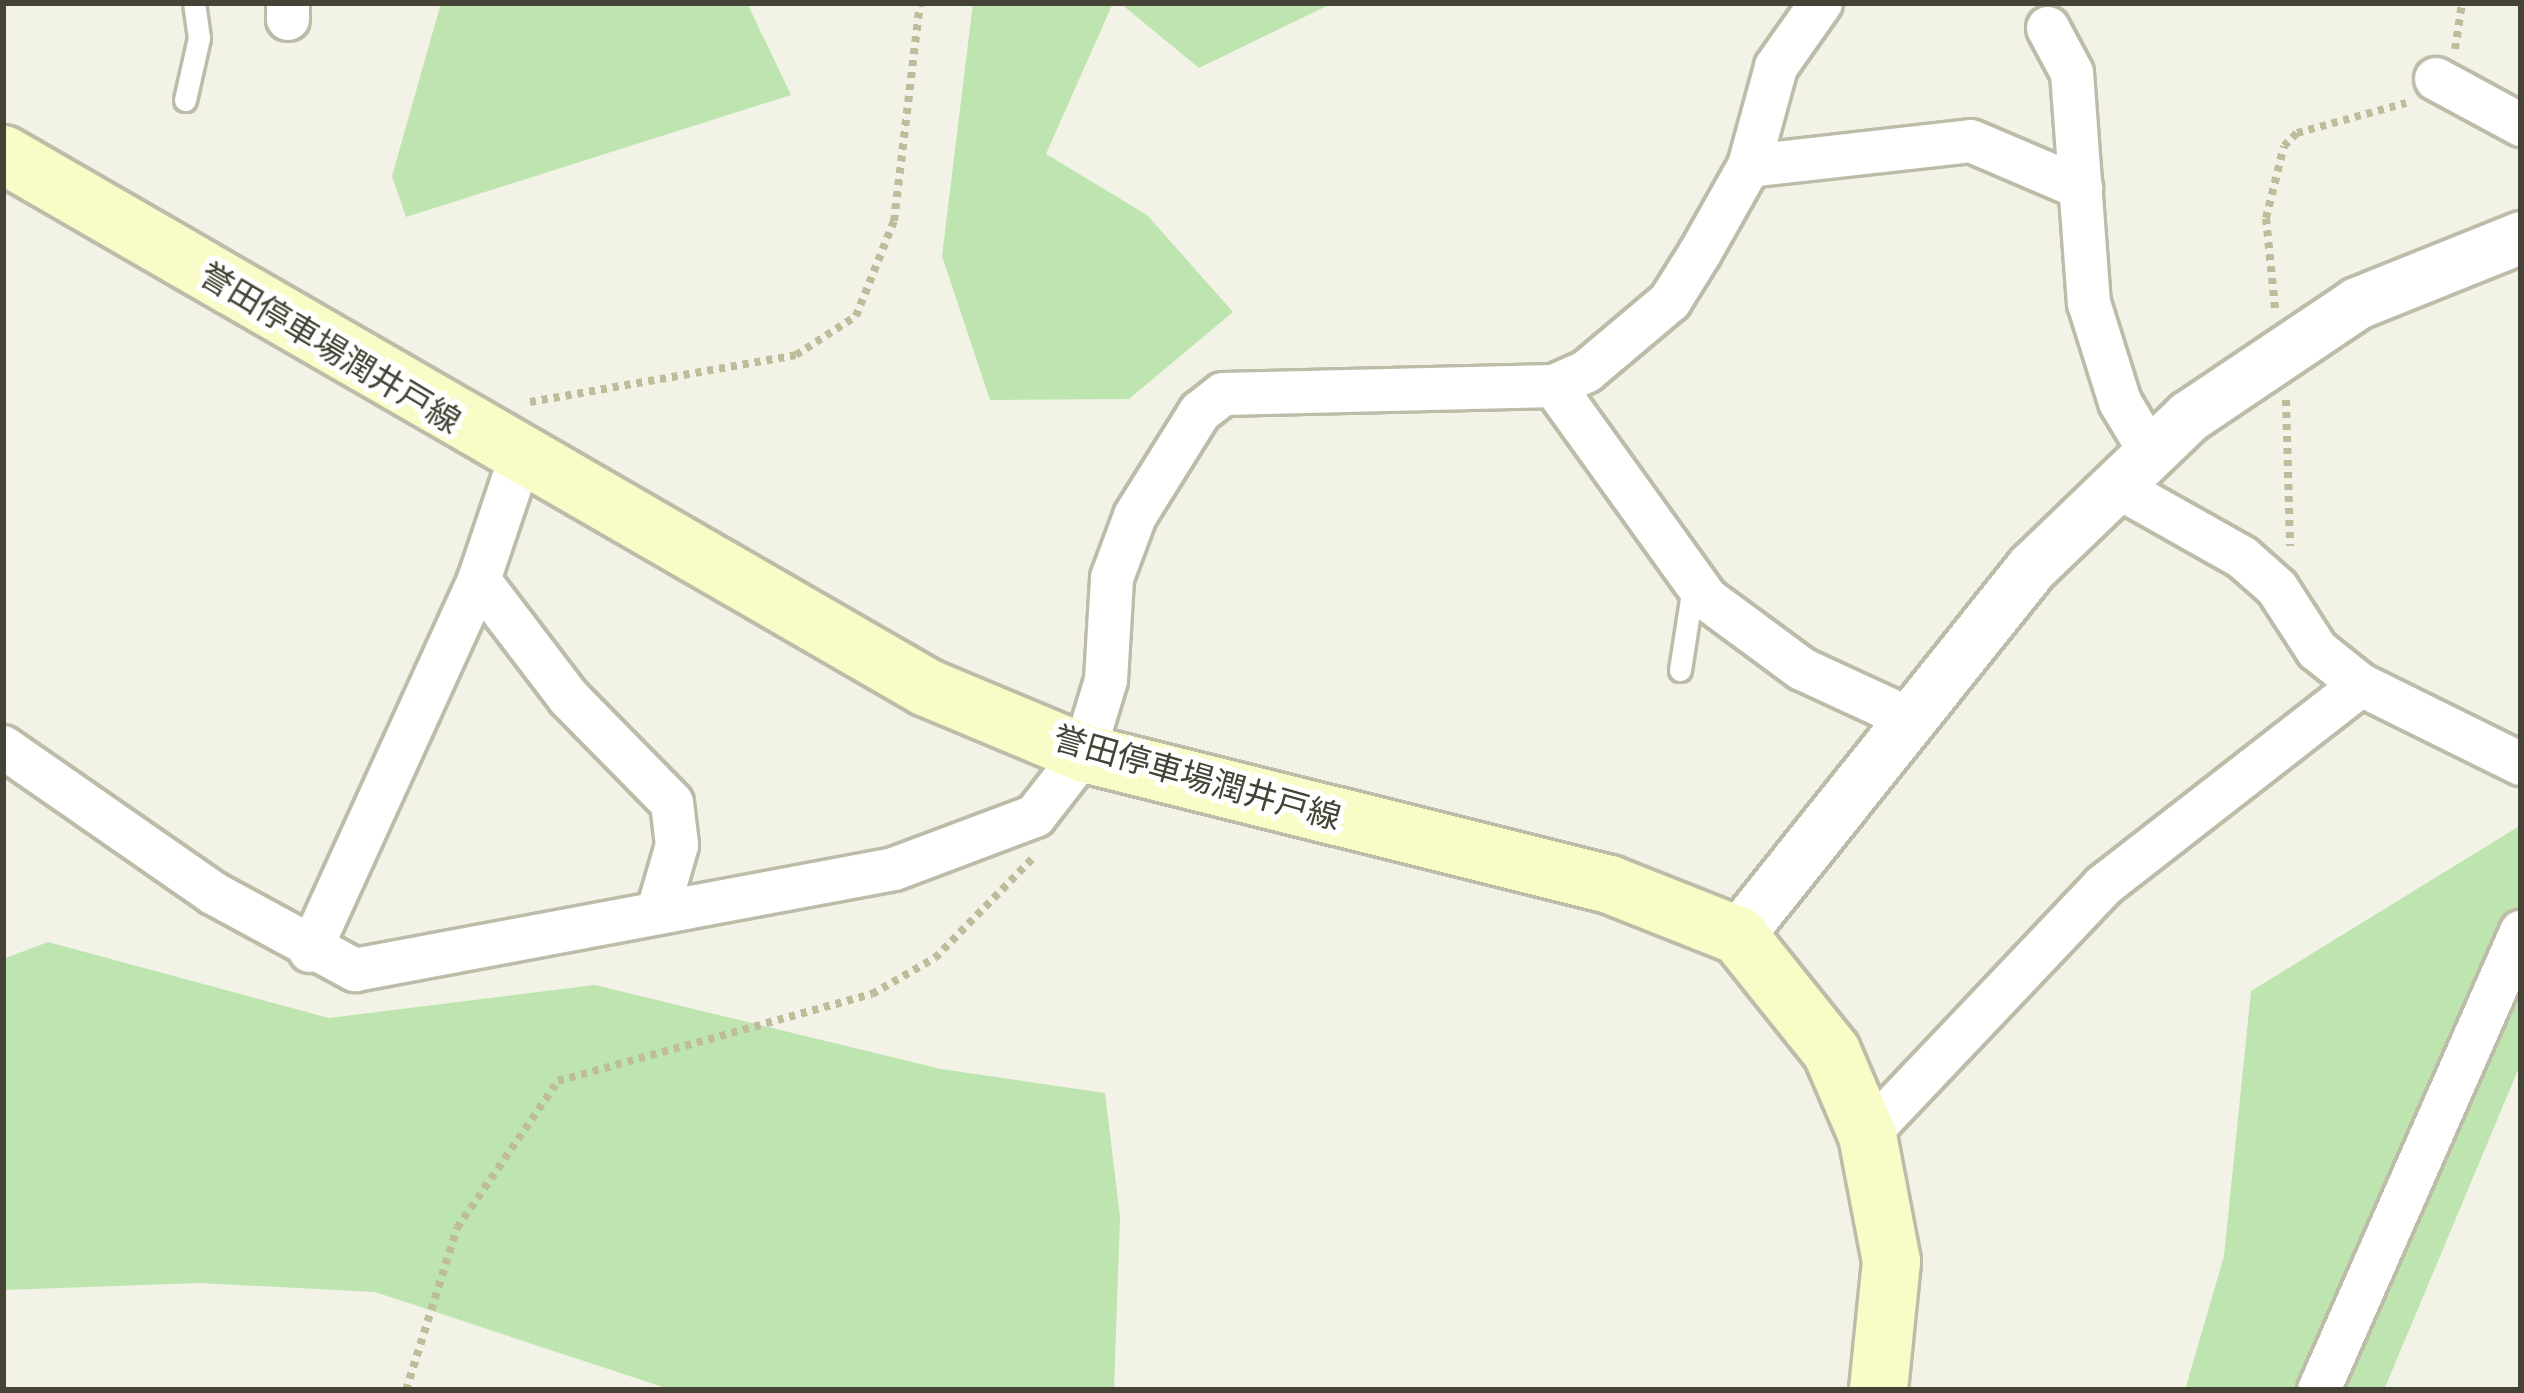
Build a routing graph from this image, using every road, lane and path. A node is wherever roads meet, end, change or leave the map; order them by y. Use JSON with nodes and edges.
{"nodes":[{"id":1,"x":194,"y":3,"type":"edge"},
{"id":2,"x":920,"y":3,"type":"edge"},
{"id":3,"x":1821,"y":3,"type":"edge"},
{"id":4,"x":2462,"y":3,"type":"edge"},
{"id":5,"x":2048,"y":28,"type":"dead end"},
{"id":6,"x":2436,"y":80,"type":"junction"},
{"id":7,"x":185,"y":100,"type":"dead end"},
{"id":8,"x":2521,"y":125,"type":"edge"},
{"id":9,"x":3,"y":154,"type":"edge"},
{"id":10,"x":1749,"y":166,"type":"junction"},
{"id":11,"x":2080,"y":188,"type":"junction"},
{"id":12,"x":2521,"y":237,"type":"edge"},
{"id":13,"x":2278,"y":347,"type":"junction"},
{"id":14,"x":1554,"y":386,"type":"junction"},
{"id":15,"x":517,"y":431,"type":"junction"},
{"id":16,"x":2132,"y":468,"type":"junction"},
{"id":17,"x":479,"y":580,"type":"junction"},
{"id":18,"x":1693,"y":586,"type":"junction"},
{"id":19,"x":2277,"y":587,"type":"junction"},
{"id":20,"x":1679,"y":670,"type":"dead end"},
{"id":21,"x":2361,"y":685,"type":"junction"},
{"id":22,"x":1906,"y":717,"type":"junction"},
{"id":23,"x":3,"y":747,"type":"edge"},
{"id":24,"x":1084,"y":753,"type":"junction"},
{"id":25,"x":2521,"y":764,"type":"edge"},
{"id":26,"x":1035,"y":816,"type":"junction"},
{"id":27,"x":658,"y":910,"type":"junction"},
{"id":28,"x":2521,"y":932,"type":"edge"},
{"id":29,"x":1738,"y":935,"type":"junction"},
{"id":30,"x":310,"y":951,"type":"junction"},
{"id":31,"x":1867,"y":1135,"type":"junction"},
{"id":32,"x":406,"y":1390,"type":"edge"},
{"id":33,"x":1878,"y":1390,"type":"edge"},
{"id":34,"x":2319,"y":1390,"type":"edge"}],
"edges":[{"from":1,"to":7,"type":"lane"},
{"from":2,"to":15,"type":"path"},
{"from":3,"to":10,"type":"street"},
{"from":4,"to":6,"type":"path"},
{"from":5,"to":11,"type":"street"},
{"from":6,"to":8,"type":"street"},
{"from":6,"to":13,"type":"path"},
{"from":9,"to":15,"type":"main road","name":"誉田停車場潤井戸線"},
{"from":10,"to":11,"type":"street"},
{"from":10,"to":14,"type":"street"},
{"from":11,"to":16,"type":"street"},
{"from":12,"to":13,"type":"street"},
{"from":13,"to":16,"type":"street"},
{"from":13,"to":19,"type":"path"},
{"from":14,"to":18,"type":"street"},
{"from":14,"to":24,"type":"street"},
{"from":15,"to":17,"type":"street"},
{"from":15,"to":24,"type":"main road","name":"誉田停車場潤井戸線"},
{"from":16,"to":19,"type":"street"},
{"from":16,"to":22,"type":"street"},
{"from":17,"to":27,"type":"street"},
{"from":17,"to":30,"type":"street"},
{"from":18,"to":20,"type":"lane"},
{"from":18,"to":22,"type":"street"},
{"from":19,"to":21,"type":"street"},
{"from":21,"to":25,"type":"street"},
{"from":21,"to":31,"type":"street"},
{"from":22,"to":29,"type":"street"},
{"from":23,"to":30,"type":"street"},
{"from":24,"to":26,"type":"street"},
{"from":24,"to":29,"type":"main road","name":"誉田停車場潤井戸線"},
{"from":26,"to":27,"type":"street"},
{"from":26,"to":32,"type":"path"},
{"from":27,"to":30,"type":"street"},
{"from":28,"to":34,"type":"street"},
{"from":29,"to":31,"type":"main road","name":"誉田停車場潤井戸線"},
{"from":31,"to":33,"type":"main road","name":"誉田停車場潤井戸線"}]}
